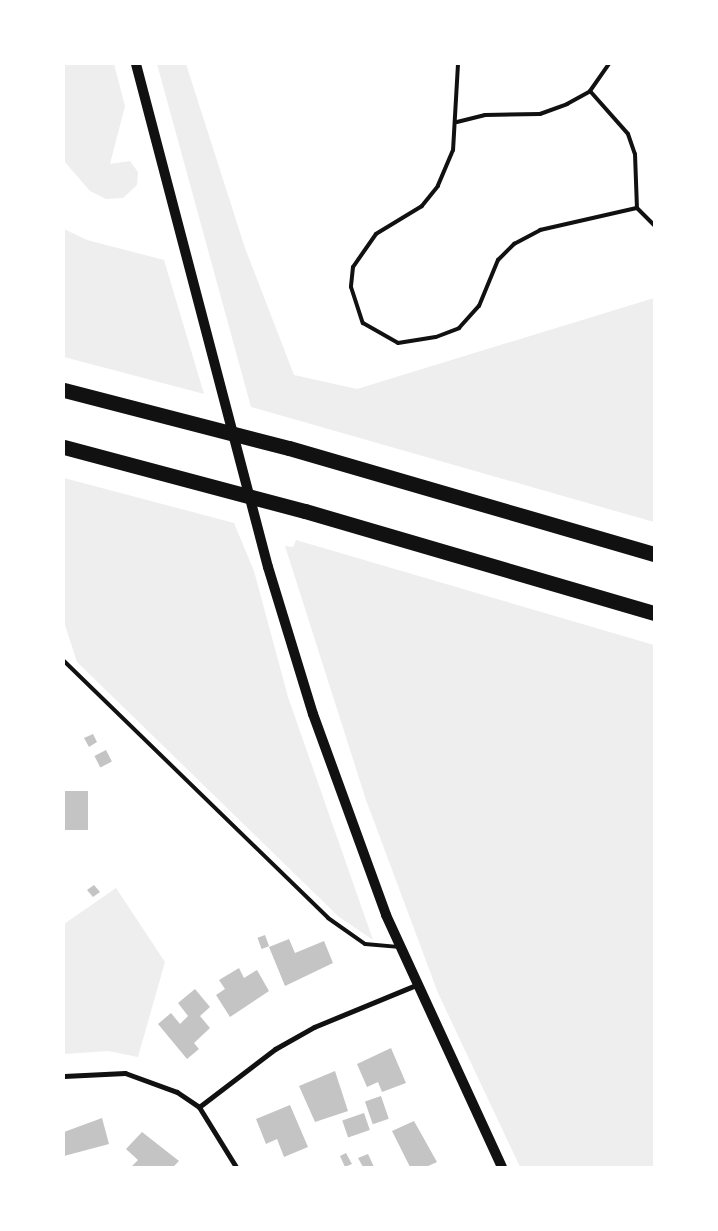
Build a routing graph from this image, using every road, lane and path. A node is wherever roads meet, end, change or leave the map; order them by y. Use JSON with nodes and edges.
{"nodes":[{"id":1,"x":136,"y":64,"type":"edge"},
{"id":2,"x":458,"y":64,"type":"edge"},
{"id":3,"x":609,"y":64,"type":"edge"},
{"id":4,"x":590,"y":91,"type":"junction"},
{"id":5,"x":457,"y":122,"type":"junction"},
{"id":6,"x":637,"y":208,"type":"junction"},
{"id":7,"x":654,"y":226,"type":"edge"},
{"id":8,"x":64,"y":390,"type":"edge"},
{"id":9,"x":64,"y":446,"type":"edge"},
{"id":10,"x":654,"y":554,"type":"edge"},
{"id":11,"x":654,"y":613,"type":"edge"},
{"id":12,"x":64,"y":661,"type":"edge"},
{"id":13,"x":400,"y":947,"type":"junction"},
{"id":14,"x":416,"y":985,"type":"junction"},
{"id":15,"x":64,"y":1076,"type":"edge"},
{"id":16,"x":199,"y":1107,"type":"junction"},
{"id":17,"x":236,"y":1167,"type":"edge"},
{"id":18,"x":502,"y":1167,"type":"edge"}],
"edges":[{"from":1,"to":13,"type":"main road"},
{"from":2,"to":5,"type":"lane"},
{"from":3,"to":4,"type":"lane"},
{"from":4,"to":5,"type":"lane"},
{"from":4,"to":6,"type":"lane"},
{"from":5,"to":6,"type":"lane"},
{"from":6,"to":7,"type":"lane"},
{"from":8,"to":10,"type":"highway"},
{"from":9,"to":11,"type":"highway"},
{"from":12,"to":13,"type":"lane"},
{"from":13,"to":14,"type":"main road"},
{"from":14,"to":16,"type":"street"},
{"from":14,"to":18,"type":"main road"},
{"from":15,"to":16,"type":"street"},
{"from":16,"to":17,"type":"street"}]}
